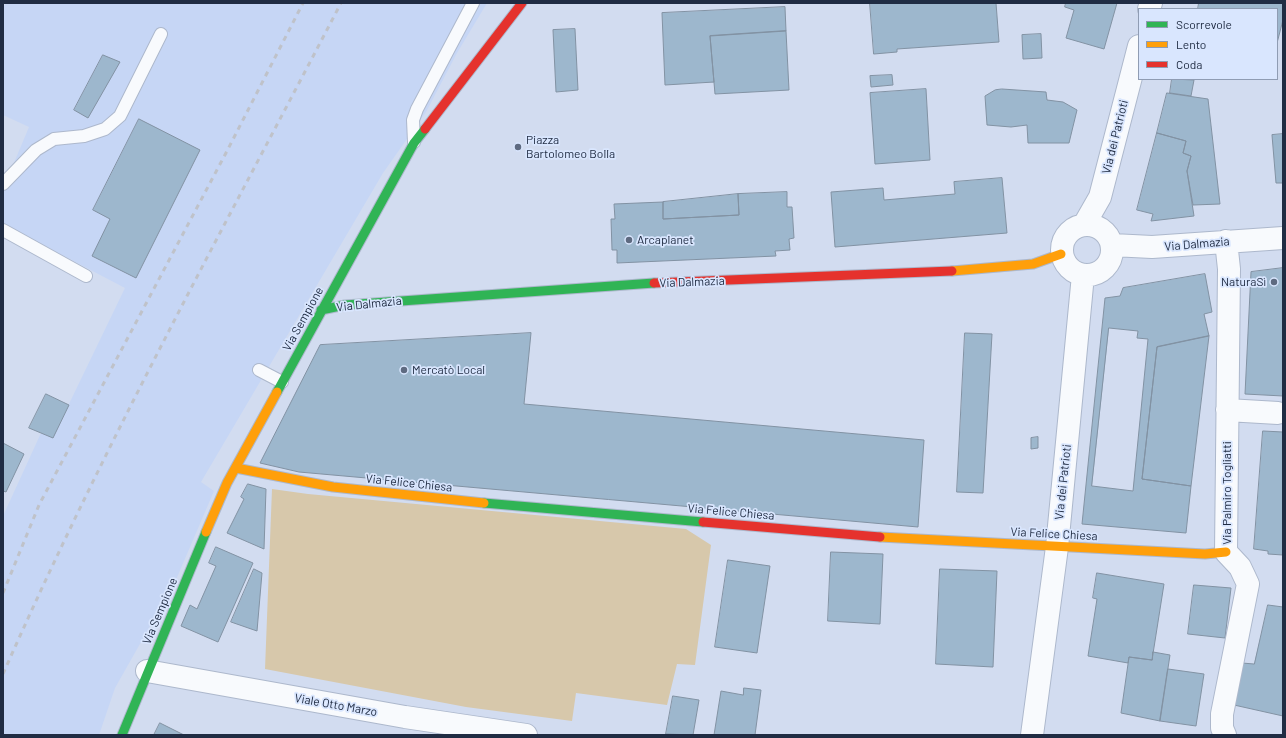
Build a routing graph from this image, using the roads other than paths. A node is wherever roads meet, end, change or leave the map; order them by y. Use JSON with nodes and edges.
{"nodes":[{"id":1,"x":473,"y":3,"type":"edge"},
{"id":2,"x":522,"y":3,"type":"edge"},
{"id":3,"x":161,"y":34,"type":"dead end"},
{"id":4,"x":1138,"y":50,"type":"edge"},
{"id":5,"x":414,"y":143,"type":"junction"},
{"id":6,"x":3,"y":184,"type":"edge"},
{"id":7,"x":1084,"y":225,"type":"junction"},
{"id":8,"x":3,"y":230,"type":"edge"},
{"id":9,"x":1283,"y":238,"type":"edge"},
{"id":10,"x":1226,"y":241,"type":"junction"},
{"id":11,"x":1112,"y":245,"type":"junction"},
{"id":12,"x":1061,"y":254,"type":"junction"},
{"id":13,"x":1083,"y":275,"type":"junction"},
{"id":14,"x":86,"y":276,"type":"dead end"},
{"id":15,"x":321,"y":310,"type":"junction"},
{"id":16,"x":259,"y":370,"type":"dead end"},
{"id":17,"x":282,"y":382,"type":"junction"},
{"id":18,"x":1227,"y":410,"type":"junction"},
{"id":19,"x":1278,"y":413,"type":"dead end"},
{"id":20,"x":236,"y":468,"type":"junction"},
{"id":21,"x":1057,"y":547,"type":"junction"},
{"id":22,"x":1226,"y":552,"type":"junction"},
{"id":23,"x":147,"y":671,"type":"junction"},
{"id":24,"x":122,"y":735,"type":"edge"},
{"id":25,"x":526,"y":735,"type":"edge"},
{"id":26,"x":1032,"y":735,"type":"edge"},
{"id":27,"x":1225,"y":735,"type":"edge"}],
"edges":[{"from":1,"to":5,"type":"lane"},
{"from":2,"to":5,"type":"street","name":"Via Sempione"},
{"from":3,"to":6,"type":"lane"},
{"from":4,"to":7,"type":"street","name":"Via dei Patrioti"},
{"from":5,"to":15,"type":"street","name":"Via Sempione"},
{"from":7,"to":11,"type":"street"},
{"from":7,"to":12,"type":"street"},
{"from":8,"to":14,"type":"lane"},
{"from":9,"to":10,"type":"street","name":"Via Dalmazia"},
{"from":10,"to":11,"type":"street","name":"Via Dalmazia"},
{"from":10,"to":18,"type":"street","name":"Via Palmiro Togliatti"},
{"from":11,"to":13,"type":"street"},
{"from":12,"to":13,"type":"street"},
{"from":12,"to":15,"type":"street","name":"Via Dalmazia"},
{"from":13,"to":21,"type":"street","name":"Via dei Patrioti"},
{"from":15,"to":17,"type":"street","name":"Via Sempione"},
{"from":16,"to":17,"type":"lane"},
{"from":17,"to":20,"type":"street","name":"Via Sempione"},
{"from":18,"to":19,"type":"street"},
{"from":18,"to":22,"type":"street","name":"Via Palmiro Togliatti"},
{"from":20,"to":21,"type":"street","name":"Via Felice Chiesa"},
{"from":20,"to":23,"type":"street","name":"Via Sempione"},
{"from":21,"to":22,"type":"street","name":"Via Felice Chiesa"},
{"from":21,"to":26,"type":"street","name":"Via dei Patrioti"},
{"from":22,"to":27,"type":"street","name":"Via Palmiro Togliatti"},
{"from":23,"to":24,"type":"street","name":"Via Sempione"},
{"from":23,"to":25,"type":"street","name":"Viale Otto Marzo"}]}
